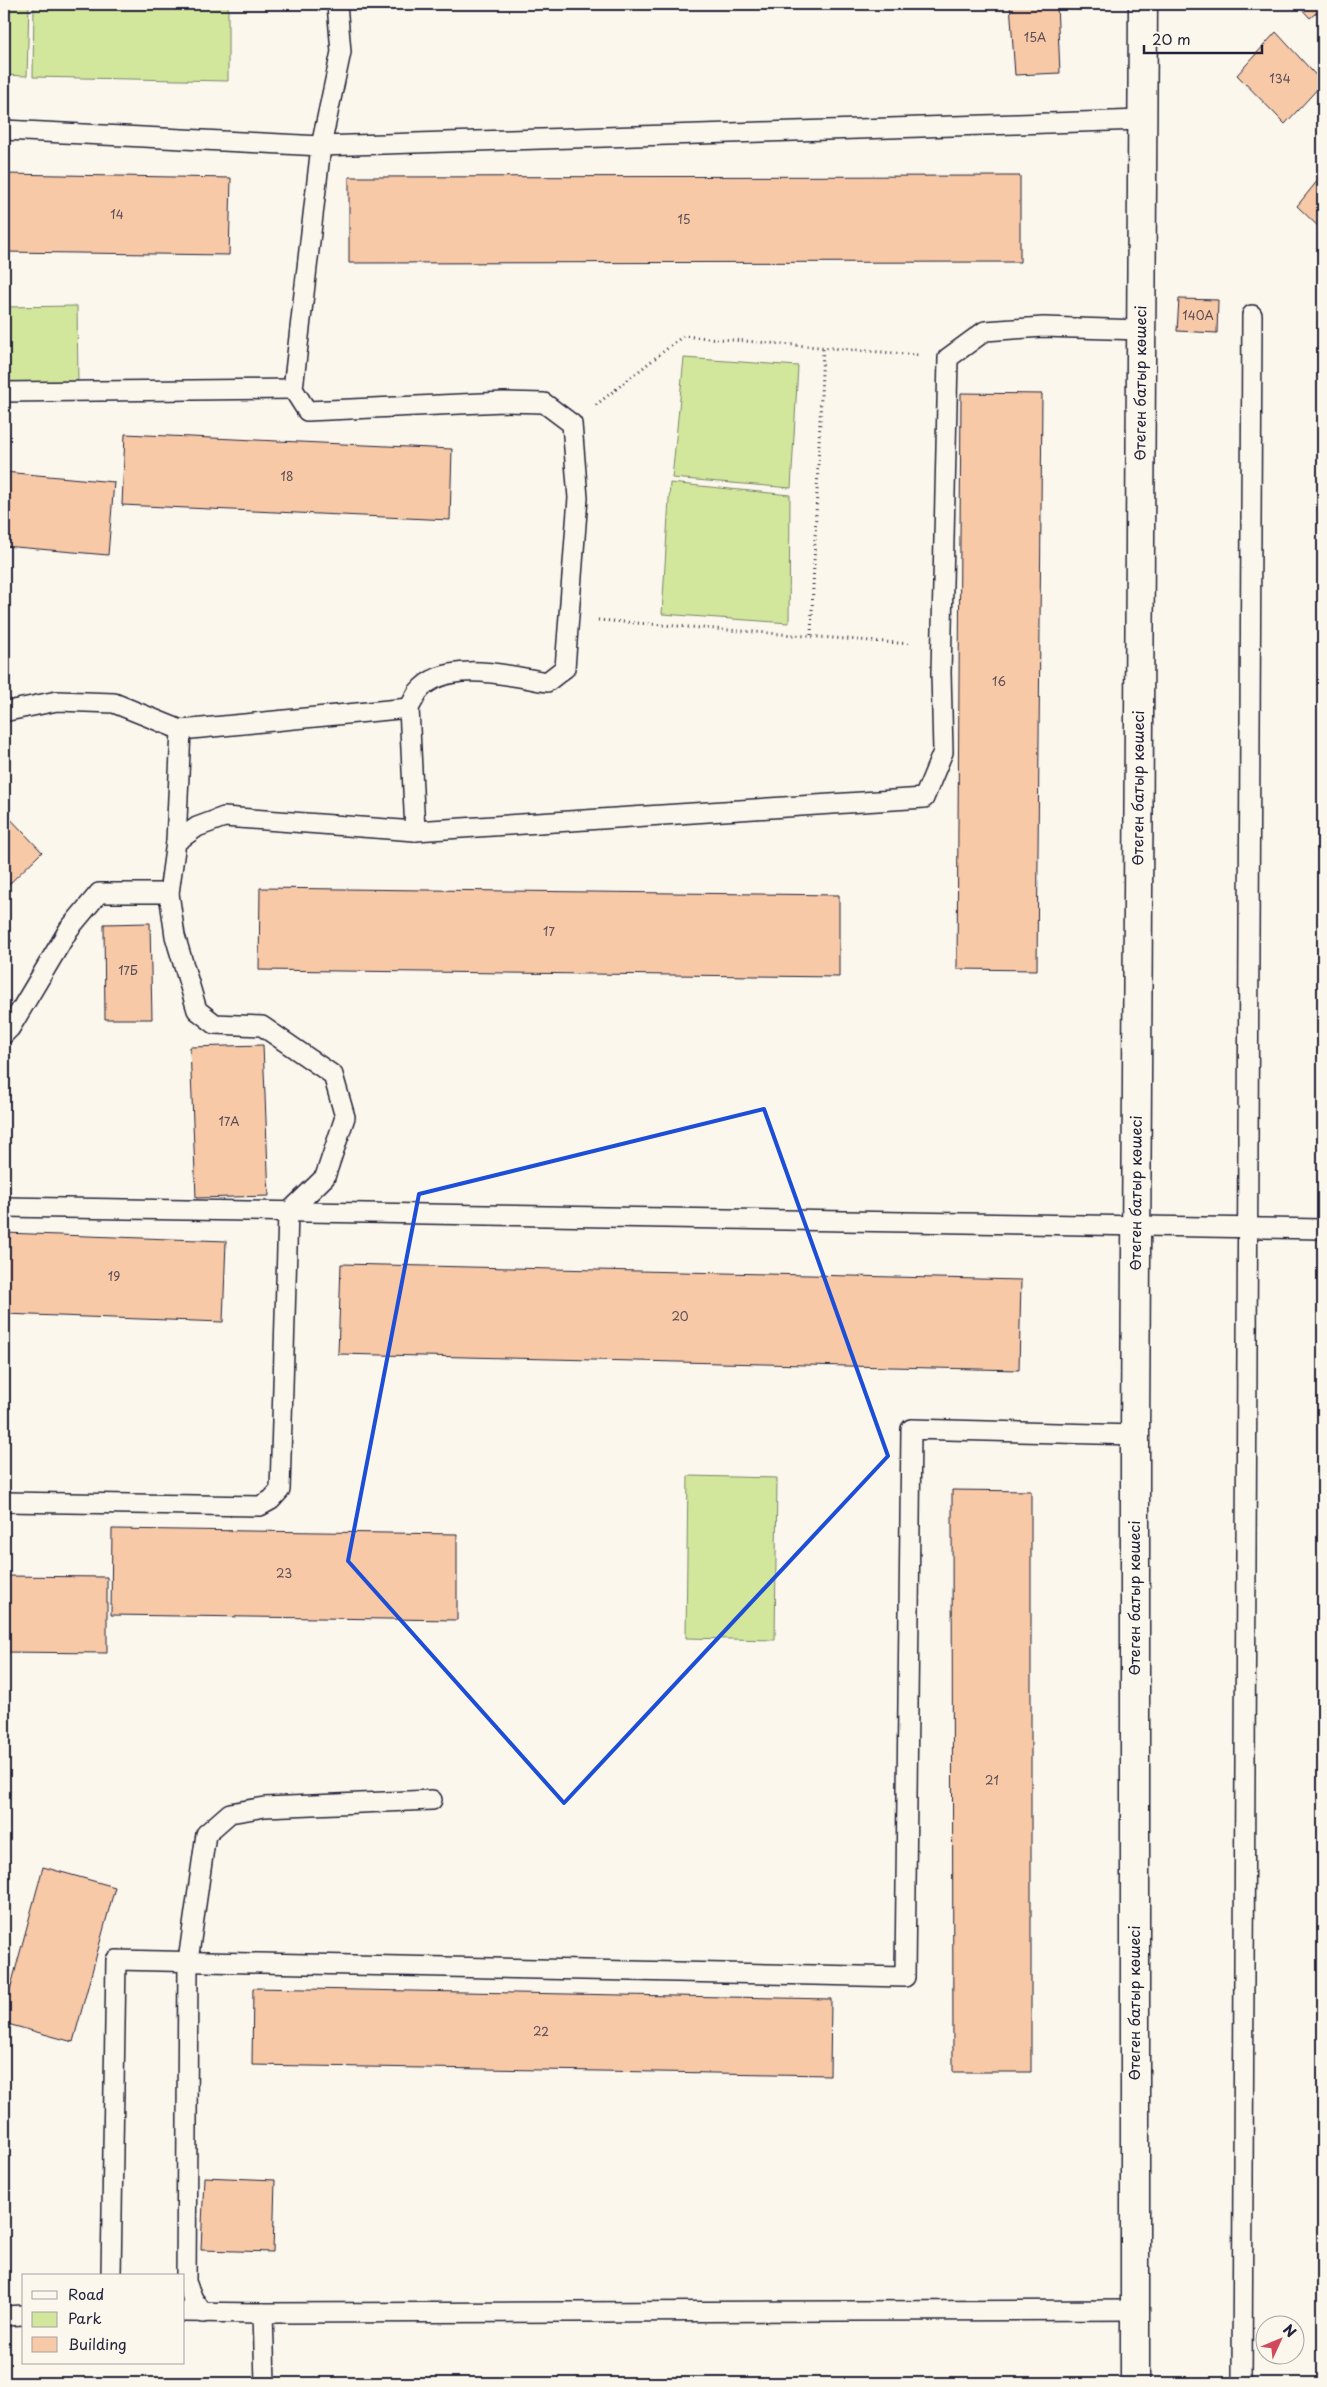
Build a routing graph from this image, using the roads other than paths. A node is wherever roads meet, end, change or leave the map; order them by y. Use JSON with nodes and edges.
{"nodes":[{"id":1,"x":337,"y":4,"type":"edge"},
{"id":2,"x":1143,"y":4,"type":"edge"},
{"id":3,"x":1142,"y":120,"type":"junction"},
{"id":4,"x":4,"y":130,"type":"edge"},
{"id":5,"x":321,"y":146,"type":"junction"},
{"id":6,"x":1252,"y":315,"type":"dead end"},
{"id":7,"x":1141,"y":330,"type":"junction"},
{"id":8,"x":293,"y":389,"type":"junction"},
{"id":9,"x":4,"y":392,"type":"edge"},
{"id":10,"x":409,"y":708,"type":"junction"},
{"id":11,"x":4,"y":710,"type":"edge"},
{"id":12,"x":181,"y":730,"type":"junction"},
{"id":13,"x":415,"y":831,"type":"junction"},
{"id":14,"x":176,"y":842,"type":"junction"},
{"id":15,"x":169,"y":893,"type":"junction"},
{"id":16,"x":4,"y":1034,"type":"edge"},
{"id":17,"x":4,"y":1208,"type":"edge"},
{"id":18,"x":288,"y":1213,"type":"junction"},
{"id":19,"x":1136,"y":1227,"type":"junction"},
{"id":20,"x":1248,"y":1229,"type":"junction"},
{"id":21,"x":1323,"y":1229,"type":"edge"},
{"id":22,"x":1135,"y":1435,"type":"junction"},
{"id":23,"x":4,"y":1502,"type":"edge"},
{"id":24,"x":432,"y":1800,"type":"dead end"},
{"id":25,"x":188,"y":1961,"type":"junction"},
{"id":26,"x":110,"y":2274,"type":"edge"},
{"id":27,"x":1135,"y":2310,"type":"junction"},
{"id":28,"x":185,"y":2312,"type":"edge"},
{"id":29,"x":203,"y":2313,"type":"junction"},
{"id":30,"x":263,"y":2313,"type":"junction"},
{"id":31,"x":22,"y":2315,"type":"edge"},
{"id":32,"x":4,"y":2316,"type":"edge"},
{"id":33,"x":264,"y":2383,"type":"edge"},
{"id":34,"x":1135,"y":2383,"type":"edge"},
{"id":35,"x":1242,"y":2383,"type":"edge"}],
"edges":[{"from":1,"to":5,"type":"lane"},
{"from":2,"to":3,"type":"street","name":"Өтеген батыр көшесі"},
{"from":3,"to":5,"type":"lane"},
{"from":3,"to":7,"type":"street","name":"Өтеген батыр көшесі"},
{"from":4,"to":5,"type":"lane"},
{"from":5,"to":8,"type":"lane"},
{"from":6,"to":20,"type":"lane"},
{"from":7,"to":13,"type":"lane"},
{"from":7,"to":19,"type":"street","name":"Өтеген батыр көшесі"},
{"from":8,"to":9,"type":"lane"},
{"from":8,"to":10,"type":"lane"},
{"from":10,"to":12,"type":"lane"},
{"from":10,"to":13,"type":"lane"},
{"from":11,"to":12,"type":"lane"},
{"from":12,"to":14,"type":"lane"},
{"from":13,"to":14,"type":"lane"},
{"from":14,"to":15,"type":"lane"},
{"from":15,"to":16,"type":"lane"},
{"from":15,"to":18,"type":"lane"},
{"from":17,"to":18,"type":"lane"},
{"from":18,"to":19,"type":"lane"},
{"from":18,"to":23,"type":"lane"},
{"from":19,"to":20,"type":"lane"},
{"from":19,"to":22,"type":"street","name":"Өтеген батыр көшесі"},
{"from":20,"to":21,"type":"lane"},
{"from":20,"to":35,"type":"lane"},
{"from":22,"to":25,"type":"lane"},
{"from":22,"to":27,"type":"street","name":"Өтеген батыр көшесі"},
{"from":24,"to":25,"type":"lane"},
{"from":25,"to":26,"type":"lane"},
{"from":25,"to":29,"type":"lane"},
{"from":27,"to":30,"type":"lane"},
{"from":27,"to":34,"type":"street","name":"Өтеген батыр көшесі"},
{"from":28,"to":29,"type":"lane"},
{"from":29,"to":30,"type":"lane"},
{"from":30,"to":33,"type":"lane"},
{"from":31,"to":32,"type":"lane"}]}
